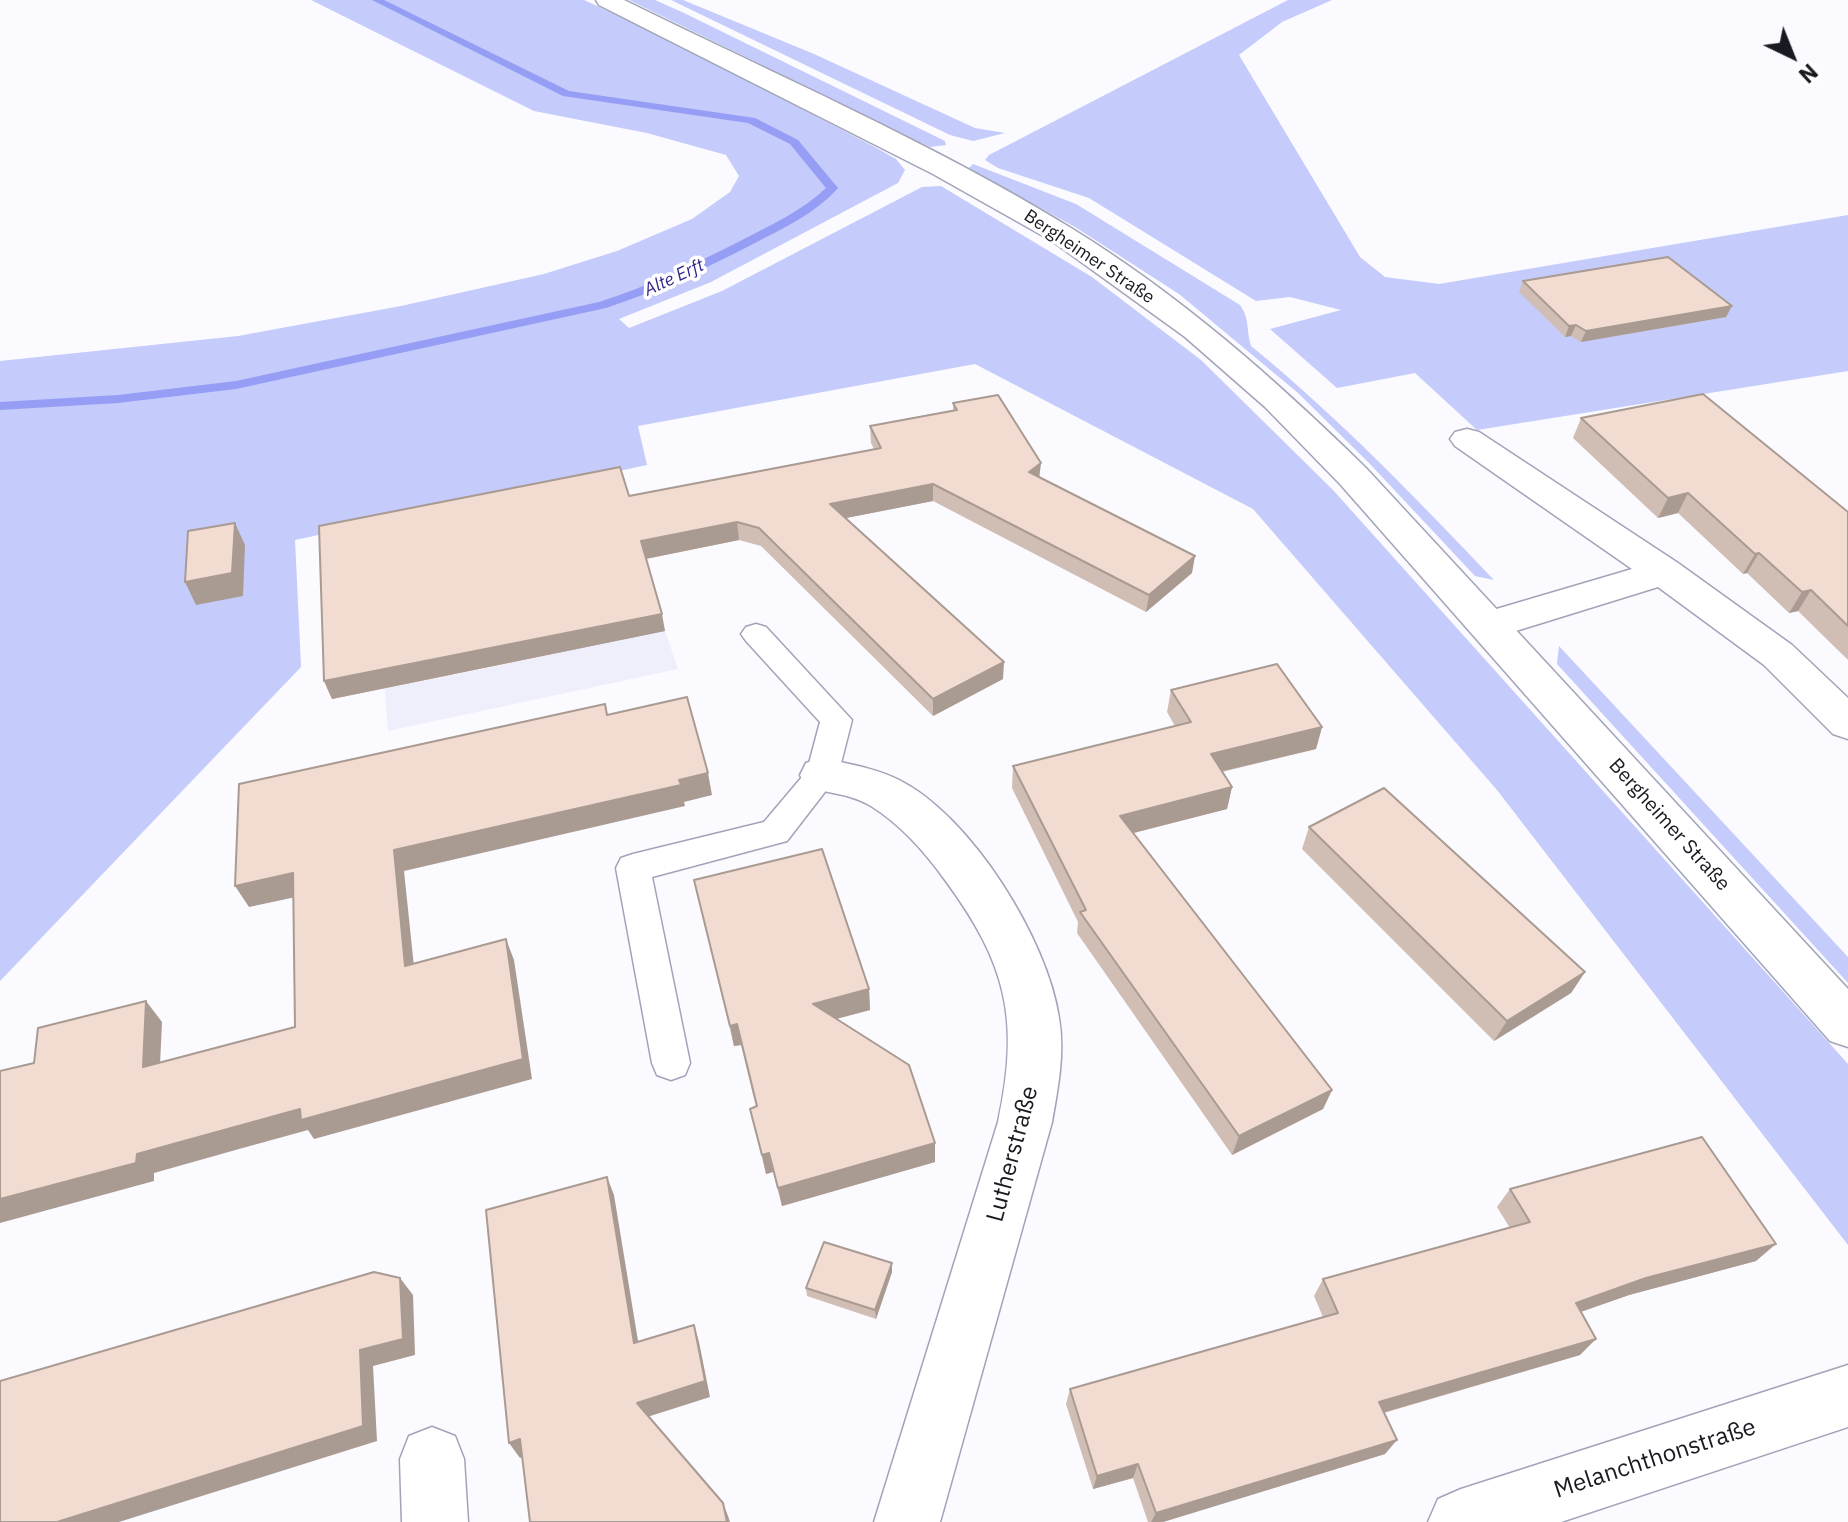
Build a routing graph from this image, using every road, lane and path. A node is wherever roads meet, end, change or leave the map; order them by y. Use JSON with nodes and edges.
{"nodes":[{"id":1,"x":607,"y":0,"type":"edge"},
{"id":2,"x":1467,"y":439,"type":"dead end"},
{"id":3,"x":1664,"y":572,"type":"junction"},
{"id":4,"x":1490,"y":625,"type":"junction"},
{"id":5,"x":756,"y":634,"type":"dead end"},
{"id":6,"x":1848,"y":723,"type":"edge"},
{"id":7,"x":822,"y":775,"type":"junction"},
{"id":8,"x":1848,"y":1025,"type":"edge"},
{"id":9,"x":671,"y":1063,"type":"dead end"},
{"id":10,"x":1848,"y":1396,"type":"edge"},
{"id":11,"x":432,"y":1459,"type":"dead end"},
{"id":12,"x":435,"y":1522,"type":"edge"},
{"id":13,"x":907,"y":1522,"type":"edge"},
{"id":14,"x":1461,"y":1522,"type":"edge"}],
"edges":[{"from":1,"to":4,"type":"main road","name":"Bergheimer Straße"},
{"from":2,"to":3,"type":"main road"},
{"from":3,"to":4,"type":"main road"},
{"from":3,"to":6,"type":"main road"},
{"from":4,"to":8,"type":"main road","name":"Bergheimer Straße"},
{"from":5,"to":7,"type":"lane"},
{"from":7,"to":9,"type":"lane"},
{"from":7,"to":13,"type":"main road","name":"Lutherstraße"},
{"from":10,"to":14,"type":"main road","name":"Melanchthonstraße"},
{"from":11,"to":12,"type":"main road"}]}
